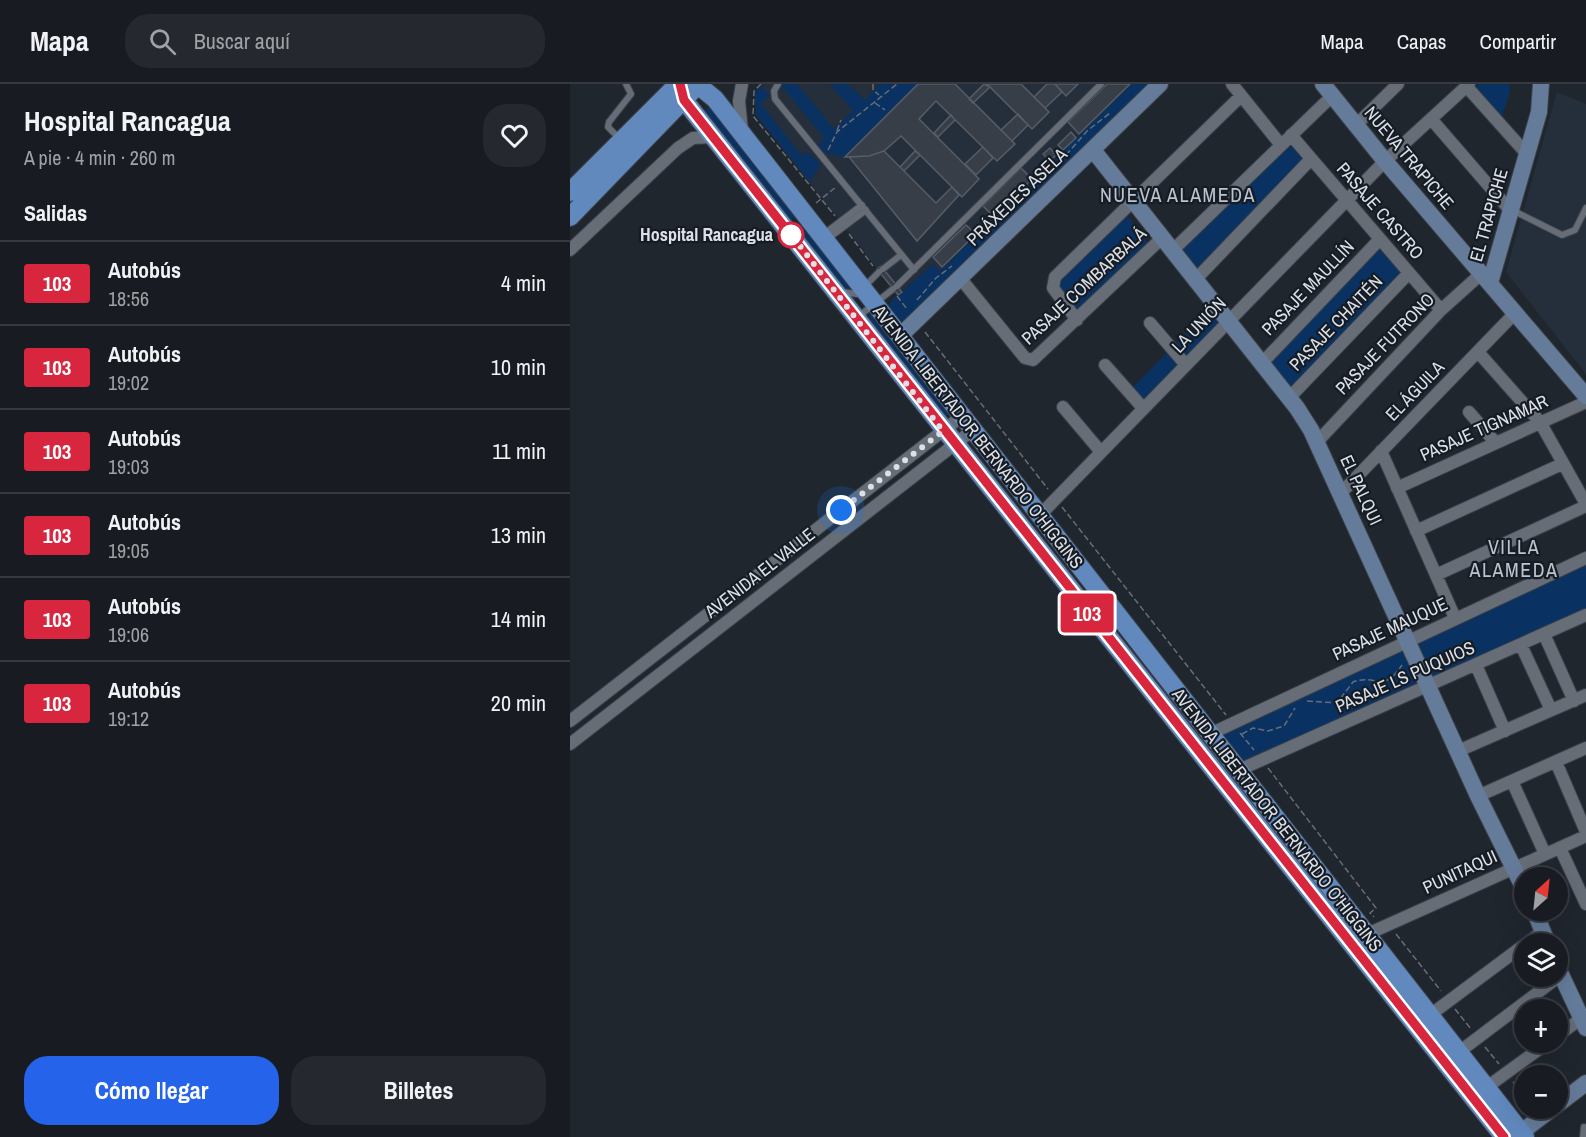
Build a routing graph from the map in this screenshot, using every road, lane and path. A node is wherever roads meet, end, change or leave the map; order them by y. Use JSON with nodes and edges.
{"nodes":[{"id":1,"x":626,"y":84,"type":"edge"},
{"id":2,"x":742,"y":84,"type":"edge"},
{"id":3,"x":761,"y":84,"type":"edge"},
{"id":4,"x":778,"y":84,"type":"edge"},
{"id":5,"x":873,"y":84,"type":"edge"},
{"id":6,"x":897,"y":84,"type":"edge"},
{"id":7,"x":1101,"y":84,"type":"edge"},
{"id":8,"x":1160,"y":84,"type":"edge"},
{"id":9,"x":1232,"y":84,"type":"edge"},
{"id":10,"x":1398,"y":84,"type":"edge"},
{"id":11,"x":1541,"y":84,"type":"edge"},
{"id":12,"x":1468,"y":85,"type":"edge"},
{"id":13,"x":688,"y":87,"type":"edge"},
{"id":14,"x":1328,"y":90,"type":"edge"},
{"id":15,"x":880,"y":96,"type":"junction"},
{"id":16,"x":1241,"y":96,"type":"junction"},
{"id":17,"x":874,"y":103,"type":"junction"},
{"id":18,"x":885,"y":110,"type":"dead end"},
{"id":19,"x":1112,"y":112,"type":"dead end"},
{"id":20,"x":841,"y":120,"type":"dead end"},
{"id":21,"x":1432,"y":120,"type":"junction"},
{"id":22,"x":1356,"y":125,"type":"junction"},
{"id":23,"x":837,"y":132,"type":"junction"},
{"id":24,"x":742,"y":134,"type":"junction"},
{"id":25,"x":1291,"y":135,"type":"junction"},
{"id":26,"x":715,"y":137,"type":"junction"},
{"id":27,"x":621,"y":141,"type":"junction"},
{"id":28,"x":1281,"y":145,"type":"junction"},
{"id":29,"x":1093,"y":150,"type":"junction"},
{"id":30,"x":1526,"y":153,"type":"junction"},
{"id":31,"x":826,"y":157,"type":"dead end"},
{"id":32,"x":1064,"y":158,"type":"dead end"},
{"id":33,"x":1311,"y":159,"type":"junction"},
{"id":34,"x":1385,"y":160,"type":"junction"},
{"id":35,"x":843,"y":182,"type":"junction"},
{"id":36,"x":1036,"y":186,"type":"dead end"},
{"id":37,"x":570,"y":192,"type":"edge"},
{"id":38,"x":823,"y":197,"type":"dead end"},
{"id":39,"x":1347,"y":200,"type":"junction"},
{"id":40,"x":1133,"y":202,"type":"junction"},
{"id":41,"x":864,"y":208,"type":"junction"},
{"id":42,"x":1586,"y":208,"type":"edge"},
{"id":43,"x":1509,"y":209,"type":"junction"},
{"id":44,"x":570,"y":217,"type":"edge"},
{"id":45,"x":841,"y":225,"type":"junction"},
{"id":46,"x":989,"y":231,"type":"dead end"},
{"id":47,"x":824,"y":238,"type":"junction"},
{"id":48,"x":1162,"y":238,"type":"junction"},
{"id":49,"x":1380,"y":239,"type":"junction"},
{"id":50,"x":570,"y":250,"type":"edge"},
{"id":51,"x":1172,"y":251,"type":"junction"},
{"id":52,"x":901,"y":255,"type":"junction"},
{"id":53,"x":914,"y":270,"type":"junction"},
{"id":54,"x":959,"y":270,"type":"junction"},
{"id":55,"x":880,"y":271,"type":"junction"},
{"id":56,"x":1409,"y":273,"type":"junction"},
{"id":57,"x":1486,"y":278,"type":"junction"},
{"id":58,"x":1196,"y":279,"type":"junction"},
{"id":59,"x":831,"y":286,"type":"junction"},
{"id":60,"x":862,"y":288,"type":"junction"},
{"id":61,"x":894,"y":288,"type":"junction"},
{"id":62,"x":874,"y":304,"type":"junction"},
{"id":63,"x":1441,"y":310,"type":"junction"},
{"id":64,"x":914,"y":311,"type":"junction"},
{"id":65,"x":1515,"y":313,"type":"junction"},
{"id":66,"x":1077,"y":320,"type":"junction"},
{"id":67,"x":1229,"y":321,"type":"junction"},
{"id":68,"x":859,"y":323,"type":"junction"},
{"id":69,"x":1150,"y":323,"type":"dead end"},
{"id":70,"x":900,"y":336,"type":"junction"},
{"id":71,"x":1478,"y":352,"type":"junction"},
{"id":72,"x":1262,"y":363,"type":"junction"},
{"id":73,"x":1105,"y":365,"type":"dead end"},
{"id":74,"x":1186,"y":365,"type":"junction"},
{"id":75,"x":1586,"y":396,"type":"edge"},
{"id":76,"x":1289,"y":398,"type":"junction"},
{"id":77,"x":1586,"y":402,"type":"edge"},
{"id":78,"x":1063,"y":407,"type":"dead end"},
{"id":79,"x":1143,"y":408,"type":"junction"},
{"id":80,"x":1469,"y":412,"type":"dead end"},
{"id":81,"x":968,"y":423,"type":"junction"},
{"id":82,"x":1540,"y":423,"type":"junction"},
{"id":83,"x":948,"y":438,"type":"junction"},
{"id":84,"x":1317,"y":442,"type":"junction"},
{"id":85,"x":1495,"y":442,"type":"junction"},
{"id":86,"x":1101,"y":452,"type":"junction"},
{"id":87,"x":1381,"y":452,"type":"junction"},
{"id":88,"x":1562,"y":464,"type":"junction"},
{"id":89,"x":1397,"y":488,"type":"junction"},
{"id":90,"x":1341,"y":493,"type":"junction"},
{"id":91,"x":1055,"y":499,"type":"junction"},
{"id":92,"x":1586,"y":505,"type":"edge"},
{"id":93,"x":1040,"y":515,"type":"junction"},
{"id":94,"x":1416,"y":531,"type":"junction"},
{"id":95,"x":1586,"y":558,"type":"edge"},
{"id":96,"x":1436,"y":574,"type":"junction"},
{"id":97,"x":1586,"y":615,"type":"edge"},
{"id":98,"x":1455,"y":618,"type":"junction"},
{"id":99,"x":1544,"y":634,"type":"junction"},
{"id":100,"x":1408,"y":640,"type":"junction"},
{"id":101,"x":1521,"y":645,"type":"junction"},
{"id":102,"x":1416,"y":658,"type":"junction"},
{"id":103,"x":1476,"y":665,"type":"junction"},
{"id":104,"x":1428,"y":687,"type":"junction"},
{"id":105,"x":1586,"y":695,"type":"edge"},
{"id":106,"x":1303,"y":700,"type":"dead end"},
{"id":107,"x":1574,"y":700,"type":"junction"},
{"id":108,"x":1297,"y":704,"type":"dead end"},
{"id":109,"x":1551,"y":710,"type":"junction"},
{"id":110,"x":570,"y":721,"type":"edge"},
{"id":111,"x":1232,"y":723,"type":"junction"},
{"id":112,"x":1505,"y":731,"type":"junction"},
{"id":113,"x":1210,"y":734,"type":"junction"},
{"id":114,"x":1241,"y":734,"type":"junction"},
{"id":115,"x":570,"y":744,"type":"edge"},
{"id":116,"x":1586,"y":748,"type":"edge"},
{"id":117,"x":1458,"y":752,"type":"junction"},
{"id":118,"x":1262,"y":760,"type":"junction"},
{"id":119,"x":1556,"y":762,"type":"junction"},
{"id":120,"x":1239,"y":770,"type":"junction"},
{"id":121,"x":1512,"y":781,"type":"junction"},
{"id":122,"x":1478,"y":796,"type":"junction"},
{"id":123,"x":1586,"y":834,"type":"edge"},
{"id":124,"x":1560,"y":848,"type":"junction"},
{"id":125,"x":1545,"y":854,"type":"junction"},
{"id":126,"x":1514,"y":867,"type":"junction"},
{"id":127,"x":1586,"y":904,"type":"edge"},
{"id":128,"x":1376,"y":908,"type":"dead end"},
{"id":129,"x":1371,"y":939,"type":"junction"},
{"id":130,"x":1354,"y":949,"type":"junction"},
{"id":131,"x":1514,"y":952,"type":"edge"},
{"id":132,"x":1538,"y":987,"type":"edge"},
{"id":133,"x":1567,"y":987,"type":"edge"},
{"id":134,"x":1430,"y":1015,"type":"junction"},
{"id":135,"x":1584,"y":1021,"type":"edge"},
{"id":136,"x":1568,"y":1030,"type":"edge"},
{"id":137,"x":1459,"y":1052,"type":"junction"},
{"id":138,"x":1533,"y":1053,"type":"edge"},
{"id":139,"x":1586,"y":1083,"type":"edge"},
{"id":140,"x":1487,"y":1087,"type":"junction"},
{"id":141,"x":1568,"y":1097,"type":"edge"},
{"id":142,"x":1539,"y":1119,"type":"edge"},
{"id":143,"x":1584,"y":1127,"type":"dead end"},
{"id":144,"x":1520,"y":1135,"type":"edge"},
{"id":145,"x":1504,"y":1137,"type":"edge"},
{"id":146,"x":1583,"y":1137,"type":"edge"}],
"edges":[{"from":1,"to":27,"type":"lane"},
{"from":2,"to":24,"type":"street"},
{"from":3,"to":45,"type":"path"},
{"from":4,"to":35,"type":"lane"},
{"from":5,"to":15,"type":"path"},
{"from":6,"to":15,"type":"path"},
{"from":7,"to":53,"type":"lane"},
{"from":8,"to":29,"type":"street","name":"PRÁXEDES ASELA"},
{"from":9,"to":16,"type":"street"},
{"from":10,"to":22,"type":"street"},
{"from":11,"to":30,"type":"street","name":"EL TRAPICHE"},
{"from":12,"to":21,"type":"street","name":"LA UNIÓN"},
{"from":12,"to":30,"type":"street"},
{"from":13,"to":24,"type":"main road","name":"AVENIDA LIBERTADOR BERNARDO O'HIGGINS"},
{"from":13,"to":26,"type":"main road","name":"AVENIDA LIBERTADOR BERNARDO O'HIGGINS"},
{"from":13,"to":27,"type":"main road"},
{"from":13,"to":44,"type":"main road"},
{"from":14,"to":22,"type":"street","name":"NUEVA TRAPICHE"},
{"from":14,"to":25,"type":"street"},
{"from":15,"to":17,"type":"path"},
{"from":16,"to":28,"type":"street"},
{"from":16,"to":40,"type":"street"},
{"from":17,"to":18,"type":"path"},
{"from":17,"to":23,"type":"path"},
{"from":19,"to":32,"type":"path"},
{"from":20,"to":23,"type":"path"},
{"from":21,"to":34,"type":"street","name":"LA UNIÓN"},
{"from":21,"to":43,"type":"street"},
{"from":22,"to":34,"type":"street","name":"NUEVA TRAPICHE"},
{"from":23,"to":31,"type":"path"},
{"from":24,"to":47,"type":"main road","name":"AVENIDA LIBERTADOR BERNARDO O'HIGGINS"},
{"from":25,"to":28,"type":"street"},
{"from":25,"to":33,"type":"street","name":"PASAJE CASTRO"},
{"from":26,"to":50,"type":"street"},
{"from":26,"to":59,"type":"main road","name":"AVENIDA LIBERTADOR BERNARDO O'HIGGINS"},
{"from":27,"to":37,"type":"main road"},
{"from":28,"to":51,"type":"street"},
{"from":29,"to":40,"type":"street","name":"EL PALQUI"},
{"from":29,"to":54,"type":"street","name":"PRÁXEDES ASELA"},
{"from":30,"to":43,"type":"street","name":"EL TRAPICHE"},
{"from":33,"to":39,"type":"street","name":"PASAJE CASTRO"},
{"from":33,"to":58,"type":"street"},
{"from":34,"to":39,"type":"street","name":"LA UNIÓN"},
{"from":34,"to":57,"type":"street","name":"NUEVA TRAPICHE"},
{"from":35,"to":38,"type":"path"},
{"from":35,"to":41,"type":"lane"},
{"from":36,"to":46,"type":"path"},
{"from":39,"to":49,"type":"street","name":"PASAJE CASTRO"},
{"from":39,"to":67,"type":"street","name":"LA UNIÓN"},
{"from":40,"to":48,"type":"street","name":"EL PALQUI"},
{"from":40,"to":66,"type":"street"},
{"from":41,"to":45,"type":"lane"},
{"from":41,"to":52,"type":"lane"},
{"from":42,"to":43,"type":"lane"},
{"from":43,"to":57,"type":"street","name":"EL TRAPICHE"},
{"from":45,"to":47,"type":"lane"},
{"from":45,"to":55,"type":"path"},
{"from":47,"to":60,"type":"main road","name":"AVENIDA LIBERTADOR BERNARDO O'HIGGINS"},
{"from":48,"to":51,"type":"street","name":"EL PALQUI"},
{"from":48,"to":66,"type":"street","name":"PASAJE COMBARBALÁ"},
{"from":49,"to":56,"type":"street","name":"PASAJE CASTRO"},
{"from":49,"to":72,"type":"street","name":"PASAJE MAULLÍN"},
{"from":51,"to":58,"type":"street","name":"EL PALQUI"},
{"from":52,"to":53,"type":"lane"},
{"from":52,"to":55,"type":"lane"},
{"from":53,"to":61,"type":"lane"},
{"from":54,"to":64,"type":"street","name":"PRÁXEDES ASELA"},
{"from":54,"to":64,"type":"path"},
{"from":54,"to":66,"type":"street","name":"PASAJE COMBARBALÁ"},
{"from":55,"to":60,"type":"lane"},
{"from":56,"to":63,"type":"street","name":"PASAJE CASTRO"},
{"from":56,"to":76,"type":"street","name":"PASAJE CHAITÉN"},
{"from":57,"to":63,"type":"street","name":"PASAJE FUTRONO"},
{"from":57,"to":65,"type":"street","name":"EL TRAPICHE"},
{"from":58,"to":67,"type":"street","name":"EL PALQUI"},
{"from":59,"to":60,"type":"lane"},
{"from":59,"to":68,"type":"main road","name":"AVENIDA LIBERTADOR BERNARDO O'HIGGINS"},
{"from":60,"to":62,"type":"main road","name":"AVENIDA LIBERTADOR BERNARDO O'HIGGINS"},
{"from":61,"to":62,"type":"lane"},
{"from":61,"to":64,"type":"path"},
{"from":62,"to":68,"type":"lane"},
{"from":62,"to":70,"type":"main road","name":"AVENIDA LIBERTADOR BERNARDO O'HIGGINS"},
{"from":63,"to":84,"type":"street","name":"PASAJE FUTRONO"},
{"from":64,"to":70,"type":"street","name":"PRÁXEDES ASELA"},
{"from":64,"to":91,"type":"path"},
{"from":65,"to":71,"type":"street","name":"EL ÁGUILA"},
{"from":65,"to":75,"type":"street","name":"EL TRAPICHE"},
{"from":67,"to":72,"type":"street","name":"EL PALQUI"},
{"from":67,"to":74,"type":"street","name":"LA UNIÓN"},
{"from":68,"to":83,"type":"main road","name":"AVENIDA LIBERTADOR BERNARDO O'HIGGINS"},
{"from":69,"to":74,"type":"street"},
{"from":70,"to":81,"type":"main road","name":"AVENIDA LIBERTADOR BERNARDO O'HIGGINS"},
{"from":71,"to":82,"type":"street"},
{"from":71,"to":87,"type":"street","name":"EL ÁGUILA"},
{"from":72,"to":76,"type":"street","name":"EL PALQUI"},
{"from":73,"to":79,"type":"street"},
{"from":74,"to":79,"type":"street","name":"LA UNIÓN"},
{"from":76,"to":84,"type":"street","name":"EL PALQUI"},
{"from":77,"to":82,"type":"street","name":"PASAJE TIGNAMAR"},
{"from":78,"to":86,"type":"street"},
{"from":79,"to":86,"type":"street","name":"LA UNIÓN"},
{"from":80,"to":85,"type":"street"},
{"from":81,"to":83,"type":"street","name":"AVENIDA EL VALLE"},
{"from":81,"to":93,"type":"main road","name":"AVENIDA LIBERTADOR BERNARDO O'HIGGINS"},
{"from":82,"to":85,"type":"street","name":"PASAJE TIGNAMAR"},
{"from":82,"to":88,"type":"street"},
{"from":83,"to":110,"type":"street","name":"AVENIDA EL VALLE"},
{"from":83,"to":115,"type":"street","name":"AVENIDA EL VALLE"},
{"from":83,"to":130,"type":"main road","name":"AVENIDA LIBERTADOR BERNARDO O'HIGGINS"},
{"from":84,"to":90,"type":"street","name":"EL PALQUI"},
{"from":85,"to":89,"type":"street","name":"PASAJE TIGNAMAR"},
{"from":86,"to":91,"type":"street","name":"LA UNIÓN"},
{"from":87,"to":89,"type":"street"},
{"from":87,"to":90,"type":"street","name":"EL ÁGUILA"},
{"from":88,"to":92,"type":"street"},
{"from":88,"to":94,"type":"street"},
{"from":89,"to":94,"type":"street"},
{"from":90,"to":100,"type":"street","name":"EL PALQUI"},
{"from":91,"to":93,"type":"street","name":"LA UNIÓN"},
{"from":91,"to":111,"type":"path"},
{"from":92,"to":96,"type":"street"},
{"from":93,"to":113,"type":"main road","name":"AVENIDA LIBERTADOR BERNARDO O'HIGGINS"},
{"from":94,"to":96,"type":"street"},
{"from":95,"to":98,"type":"street","name":"PASAJE MAUQUE"},
{"from":96,"to":98,"type":"street"},
{"from":97,"to":99,"type":"street","name":"PASAJE LS PUQUIOS"},
{"from":98,"to":100,"type":"street","name":"PASAJE MAUQUE"},
{"from":99,"to":101,"type":"street","name":"PASAJE LS PUQUIOS"},
{"from":99,"to":107,"type":"street"},
{"from":100,"to":102,"type":"street","name":"EL PALQUI"},
{"from":100,"to":111,"type":"street","name":"PASAJE MAUQUE"},
{"from":101,"to":103,"type":"street","name":"PASAJE LS PUQUIOS"},
{"from":101,"to":109,"type":"street"},
{"from":102,"to":104,"type":"street","name":"EL PALQUI"},
{"from":102,"to":106,"type":"path"},
{"from":103,"to":104,"type":"street","name":"PASAJE LS PUQUIOS"},
{"from":103,"to":112,"type":"street"},
{"from":104,"to":117,"type":"street","name":"EL PALQUI"},
{"from":104,"to":118,"type":"street","name":"PASAJE LS PUQUIOS"},
{"from":105,"to":107,"type":"street"},
{"from":107,"to":109,"type":"street"},
{"from":108,"to":114,"type":"path"},
{"from":109,"to":112,"type":"street"},
{"from":111,"to":113,"type":"street","name":"PASAJE MAUQUE"},
{"from":111,"to":114,"type":"path"},
{"from":112,"to":117,"type":"street"},
{"from":113,"to":120,"type":"main road","name":"AVENIDA LIBERTADOR BERNARDO O'HIGGINS"},
{"from":114,"to":118,"type":"path"},
{"from":116,"to":119,"type":"street"},
{"from":117,"to":122,"type":"street","name":"EL PALQUI"},
{"from":118,"to":120,"type":"street","name":"PASAJE LS PUQUIOS"},
{"from":118,"to":128,"type":"path"},
{"from":119,"to":121,"type":"street"},
{"from":119,"to":123,"type":"street"},
{"from":120,"to":129,"type":"main road","name":"AVENIDA LIBERTADOR BERNARDO O'HIGGINS"},
{"from":121,"to":122,"type":"street"},
{"from":121,"to":125,"type":"street"},
{"from":122,"to":126,"type":"street","name":"EL PALQUI"},
{"from":123,"to":124,"type":"street","name":"PUNITAQUI"},
{"from":124,"to":125,"type":"street","name":"PUNITAQUI"},
{"from":124,"to":127,"type":"street"},
{"from":125,"to":126,"type":"street","name":"PUNITAQUI"},
{"from":126,"to":129,"type":"street","name":"PUNITAQUI"},
{"from":129,"to":130,"type":"main road"},
{"from":129,"to":134,"type":"main road","name":"AVENIDA LIBERTADOR BERNARDO O'HIGGINS"},
{"from":130,"to":145,"type":"main road","name":"AVENIDA LIBERTADOR BERNARDO O'HIGGINS"},
{"from":131,"to":134,"type":"street"},
{"from":132,"to":137,"type":"street"},
{"from":133,"to":135,"type":"street"},
{"from":134,"to":137,"type":"main road","name":"AVENIDA LIBERTADOR BERNARDO O'HIGGINS"},
{"from":135,"to":136,"type":"street"},
{"from":137,"to":140,"type":"main road","name":"AVENIDA LIBERTADOR BERNARDO O'HIGGINS"},
{"from":138,"to":140,"type":"street"},
{"from":139,"to":141,"type":"street"},
{"from":140,"to":144,"type":"main road","name":"AVENIDA LIBERTADOR BERNARDO O'HIGGINS"},
{"from":142,"to":144,"type":"street"},
{"from":143,"to":146,"type":"lane"}]}
